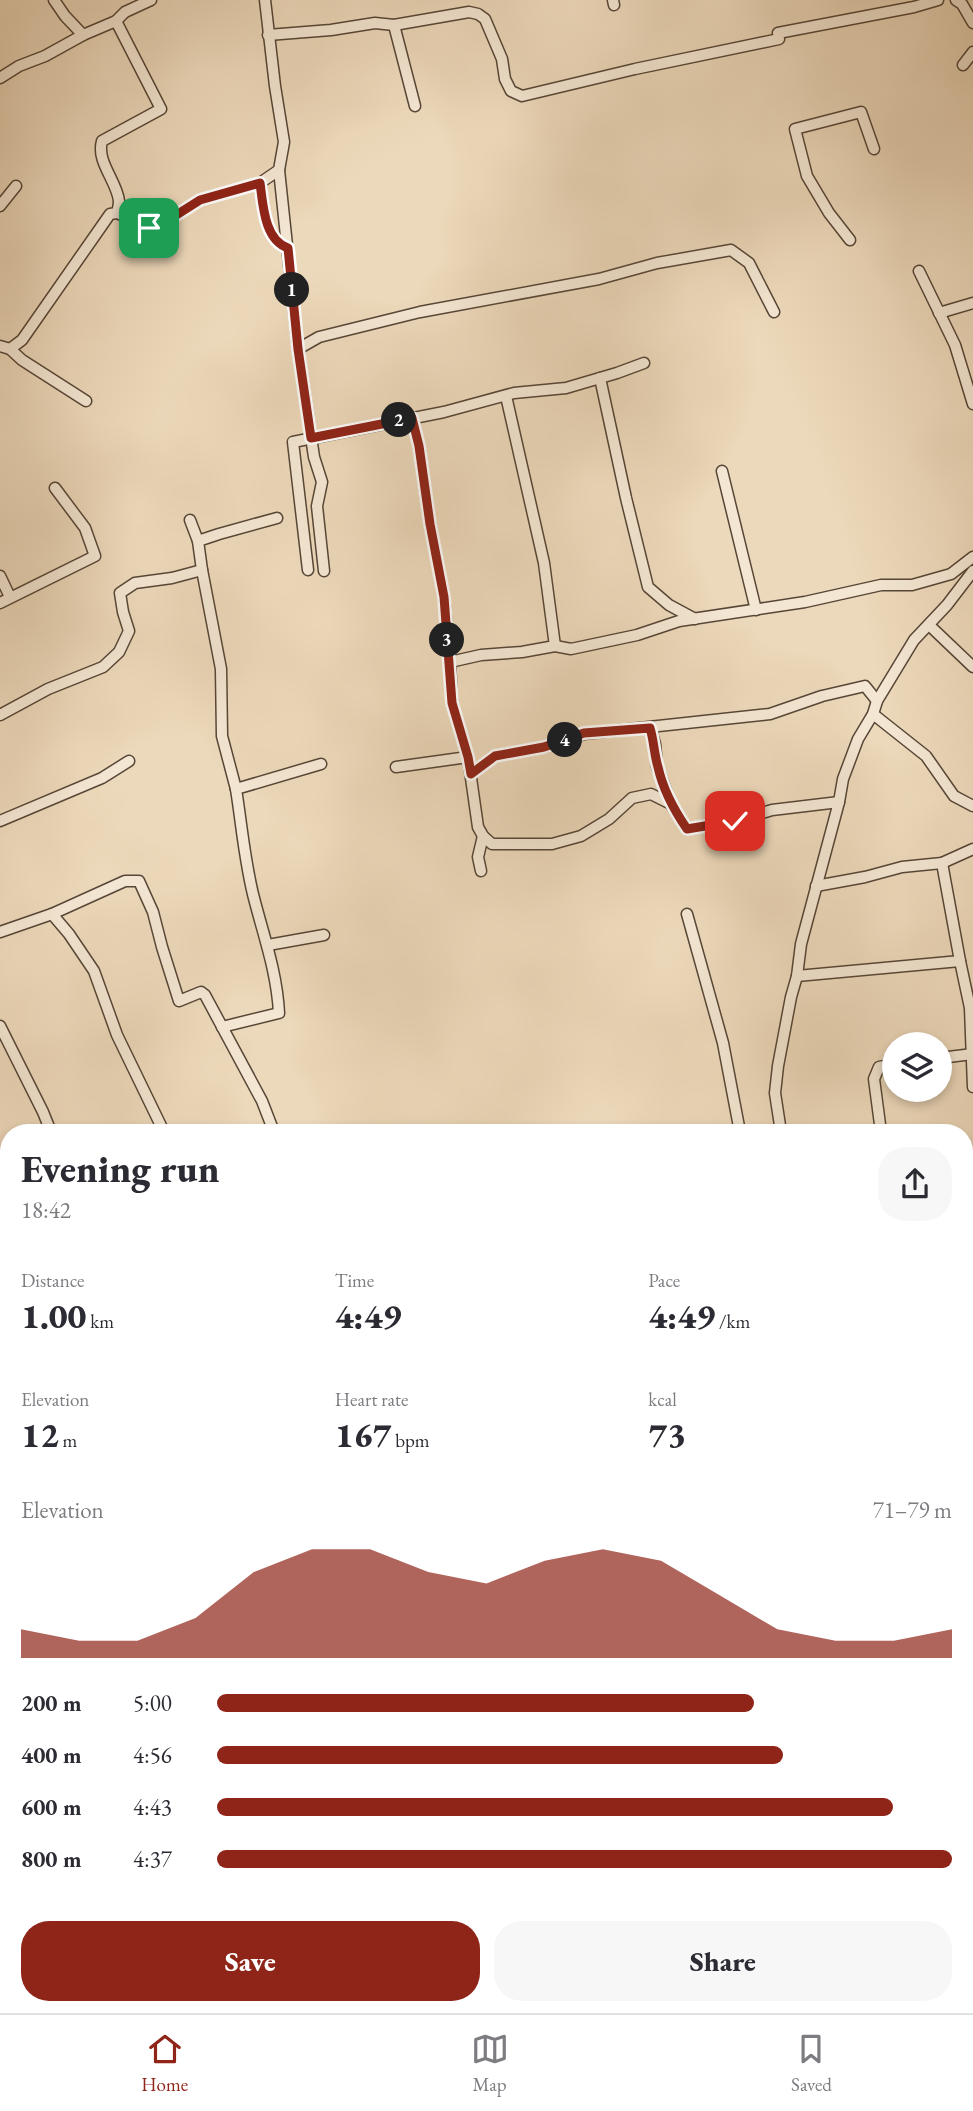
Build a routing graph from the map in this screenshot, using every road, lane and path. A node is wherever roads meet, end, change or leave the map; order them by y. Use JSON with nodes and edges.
{"nodes":[{"id":1,"x":54,"y":0,"type":"edge"},
{"id":2,"x":151,"y":0,"type":"edge"},
{"id":3,"x":265,"y":0,"type":"edge"},
{"id":4,"x":938,"y":0,"type":"edge"},
{"id":5,"x":956,"y":0,"type":"edge"},
{"id":6,"x":116,"y":20,"type":"junction"},
{"id":7,"x":973,"y":23,"type":"edge"},
{"id":8,"x":394,"y":24,"type":"junction"},
{"id":9,"x":83,"y":35,"type":"junction"},
{"id":10,"x":268,"y":35,"type":"junction"},
{"id":11,"x":973,"y":52,"type":"edge"},
{"id":12,"x":963,"y":65,"type":"dead end"},
{"id":13,"x":0,"y":78,"type":"edge"},
{"id":14,"x":415,"y":106,"type":"dead end"},
{"id":15,"x":874,"y":149,"type":"dead end"},
{"id":16,"x":279,"y":170,"type":"junction"},
{"id":17,"x":260,"y":183,"type":"junction"},
{"id":18,"x":16,"y":186,"type":"dead end"},
{"id":19,"x":0,"y":206,"type":"edge"},
{"id":20,"x":117,"y":213,"type":"junction"},
{"id":21,"x":850,"y":240,"type":"dead end"},
{"id":22,"x":288,"y":248,"type":"junction"},
{"id":23,"x":919,"y":271,"type":"dead end"},
{"id":24,"x":973,"y":303,"type":"edge"},
{"id":25,"x":774,"y":312,"type":"dead end"},
{"id":26,"x":939,"y":313,"type":"junction"},
{"id":27,"x":5,"y":347,"type":"edge"},
{"id":28,"x":298,"y":349,"type":"junction"},
{"id":29,"x":644,"y":363,"type":"dead end"},
{"id":30,"x":600,"y":378,"type":"junction"},
{"id":31,"x":506,"y":396,"type":"junction"},
{"id":32,"x":86,"y":401,"type":"dead end"},
{"id":33,"x":973,"y":404,"type":"edge"},
{"id":34,"x":412,"y":418,"type":"junction"},
{"id":35,"x":311,"y":438,"type":"junction"},
{"id":36,"x":722,"y":471,"type":"dead end"},
{"id":37,"x":55,"y":488,"type":"dead end"},
{"id":38,"x":277,"y":518,"type":"dead end"},
{"id":39,"x":190,"y":520,"type":"dead end"},
{"id":40,"x":198,"y":541,"type":"junction"},
{"id":41,"x":973,"y":557,"type":"edge"},
{"id":42,"x":202,"y":570,"type":"junction"},
{"id":43,"x":308,"y":570,"type":"dead end"},
{"id":44,"x":324,"y":571,"type":"dead end"},
{"id":45,"x":973,"y":571,"type":"edge"},
{"id":46,"x":951,"y":574,"type":"junction"},
{"id":47,"x":0,"y":576,"type":"edge"},
{"id":48,"x":952,"y":596,"type":"junction"},
{"id":49,"x":5,"y":600,"type":"edge"},
{"id":50,"x":756,"y":610,"type":"junction"},
{"id":51,"x":695,"y":619,"type":"junction"},
{"id":52,"x":929,"y":625,"type":"junction"},
{"id":53,"x":555,"y":646,"type":"junction"},
{"id":54,"x":450,"y":662,"type":"junction"},
{"id":55,"x":973,"y":667,"type":"edge"},
{"id":56,"x":877,"y":701,"type":"junction"},
{"id":57,"x":873,"y":714,"type":"junction"},
{"id":58,"x":0,"y":715,"type":"edge"},
{"id":59,"x":650,"y":728,"type":"junction"},
{"id":60,"x":468,"y":757,"type":"junction"},
{"id":61,"x":129,"y":761,"type":"dead end"},
{"id":62,"x":321,"y":764,"type":"dead end"},
{"id":63,"x":396,"y":767,"type":"dead end"},
{"id":64,"x":471,"y":774,"type":"junction"},
{"id":65,"x":236,"y":789,"type":"junction"},
{"id":66,"x":839,"y":802,"type":"junction"},
{"id":67,"x":671,"y":804,"type":"junction"},
{"id":68,"x":973,"y":806,"type":"edge"},
{"id":69,"x":0,"y":821,"type":"edge"},
{"id":70,"x":483,"y":836,"type":"junction"},
{"id":71,"x":973,"y":849,"type":"edge"},
{"id":72,"x":942,"y":863,"type":"junction"},
{"id":73,"x":481,"y":871,"type":"dead end"},
{"id":74,"x":816,"y":886,"type":"junction"},
{"id":75,"x":52,"y":914,"type":"junction"},
{"id":76,"x":687,"y":914,"type":"dead end"},
{"id":77,"x":0,"y":932,"type":"edge"},
{"id":78,"x":324,"y":935,"type":"dead end"},
{"id":79,"x":268,"y":945,"type":"junction"},
{"id":80,"x":960,"y":961,"type":"junction"},
{"id":81,"x":797,"y":976,"type":"junction"},
{"id":82,"x":0,"y":1026,"type":"edge"},
{"id":83,"x":222,"y":1027,"type":"junction"},
{"id":84,"x":973,"y":1054,"type":"edge"},
{"id":85,"x":952,"y":1057,"type":"edge"},
{"id":86,"x":882,"y":1067,"type":"edge"},
{"id":87,"x":973,"y":1087,"type":"edge"},
{"id":88,"x":48,"y":1124,"type":"edge"},
{"id":89,"x":160,"y":1124,"type":"edge"},
{"id":90,"x":271,"y":1124,"type":"edge"},
{"id":91,"x":738,"y":1124,"type":"edge"},
{"id":92,"x":780,"y":1124,"type":"edge"},
{"id":93,"x":880,"y":1124,"type":"edge"}],
"edges":[{"from":1,"to":9,"type":"street"},
{"from":2,"to":6,"type":"street"},
{"from":3,"to":10,"type":"street"},
{"from":4,"to":8,"type":"street"},
{"from":5,"to":7,"type":"street"},
{"from":6,"to":9,"type":"street"},
{"from":6,"to":20,"type":"street"},
{"from":8,"to":10,"type":"street"},
{"from":8,"to":14,"type":"street"},
{"from":9,"to":13,"type":"street"},
{"from":10,"to":16,"type":"street"},
{"from":11,"to":12,"type":"street"},
{"from":15,"to":21,"type":"street"},
{"from":16,"to":17,"type":"street"},
{"from":16,"to":22,"type":"street"},
{"from":17,"to":20,"type":"street"},
{"from":17,"to":22,"type":"street"},
{"from":18,"to":19,"type":"street"},
{"from":20,"to":27,"type":"street"},
{"from":22,"to":28,"type":"street"},
{"from":23,"to":26,"type":"street"},
{"from":24,"to":26,"type":"street"},
{"from":25,"to":28,"type":"street"},
{"from":26,"to":33,"type":"street"},
{"from":27,"to":32,"type":"street"},
{"from":28,"to":35,"type":"street"},
{"from":29,"to":30,"type":"street"},
{"from":30,"to":31,"type":"street"},
{"from":30,"to":51,"type":"street"},
{"from":31,"to":34,"type":"street"},
{"from":31,"to":53,"type":"street"},
{"from":34,"to":35,"type":"street"},
{"from":34,"to":54,"type":"street"},
{"from":35,"to":43,"type":"street"},
{"from":35,"to":44,"type":"street"},
{"from":36,"to":50,"type":"street"},
{"from":37,"to":49,"type":"street"},
{"from":38,"to":40,"type":"street"},
{"from":39,"to":40,"type":"street"},
{"from":40,"to":42,"type":"street"},
{"from":41,"to":46,"type":"street"},
{"from":42,"to":58,"type":"street"},
{"from":42,"to":65,"type":"street"},
{"from":45,"to":48,"type":"street"},
{"from":46,"to":48,"type":"street"},
{"from":46,"to":50,"type":"street"},
{"from":47,"to":49,"type":"street"},
{"from":48,"to":52,"type":"street"},
{"from":50,"to":51,"type":"street"},
{"from":51,"to":53,"type":"street"},
{"from":52,"to":55,"type":"street"},
{"from":52,"to":56,"type":"street"},
{"from":53,"to":54,"type":"street"},
{"from":54,"to":60,"type":"street"},
{"from":56,"to":57,"type":"street"},
{"from":56,"to":59,"type":"street"},
{"from":57,"to":66,"type":"street"},
{"from":57,"to":68,"type":"street"},
{"from":59,"to":64,"type":"street"},
{"from":59,"to":67,"type":"street"},
{"from":60,"to":63,"type":"street"},
{"from":60,"to":64,"type":"street"},
{"from":61,"to":69,"type":"street"},
{"from":62,"to":65,"type":"street"},
{"from":64,"to":70,"type":"street"},
{"from":65,"to":79,"type":"street"},
{"from":66,"to":67,"type":"street"},
{"from":66,"to":74,"type":"street"},
{"from":67,"to":70,"type":"street"},
{"from":70,"to":73,"type":"street"},
{"from":71,"to":72,"type":"street"},
{"from":72,"to":74,"type":"street"},
{"from":72,"to":80,"type":"street"},
{"from":74,"to":81,"type":"street"},
{"from":75,"to":77,"type":"street"},
{"from":75,"to":83,"type":"street"},
{"from":75,"to":89,"type":"street"},
{"from":76,"to":91,"type":"street"},
{"from":78,"to":79,"type":"street"},
{"from":79,"to":83,"type":"street"},
{"from":80,"to":81,"type":"street"},
{"from":80,"to":84,"type":"street"},
{"from":81,"to":92,"type":"street"},
{"from":82,"to":88,"type":"street"},
{"from":83,"to":90,"type":"street"},
{"from":84,"to":85,"type":"street"},
{"from":84,"to":87,"type":"street"},
{"from":86,"to":93,"type":"street"}]}
